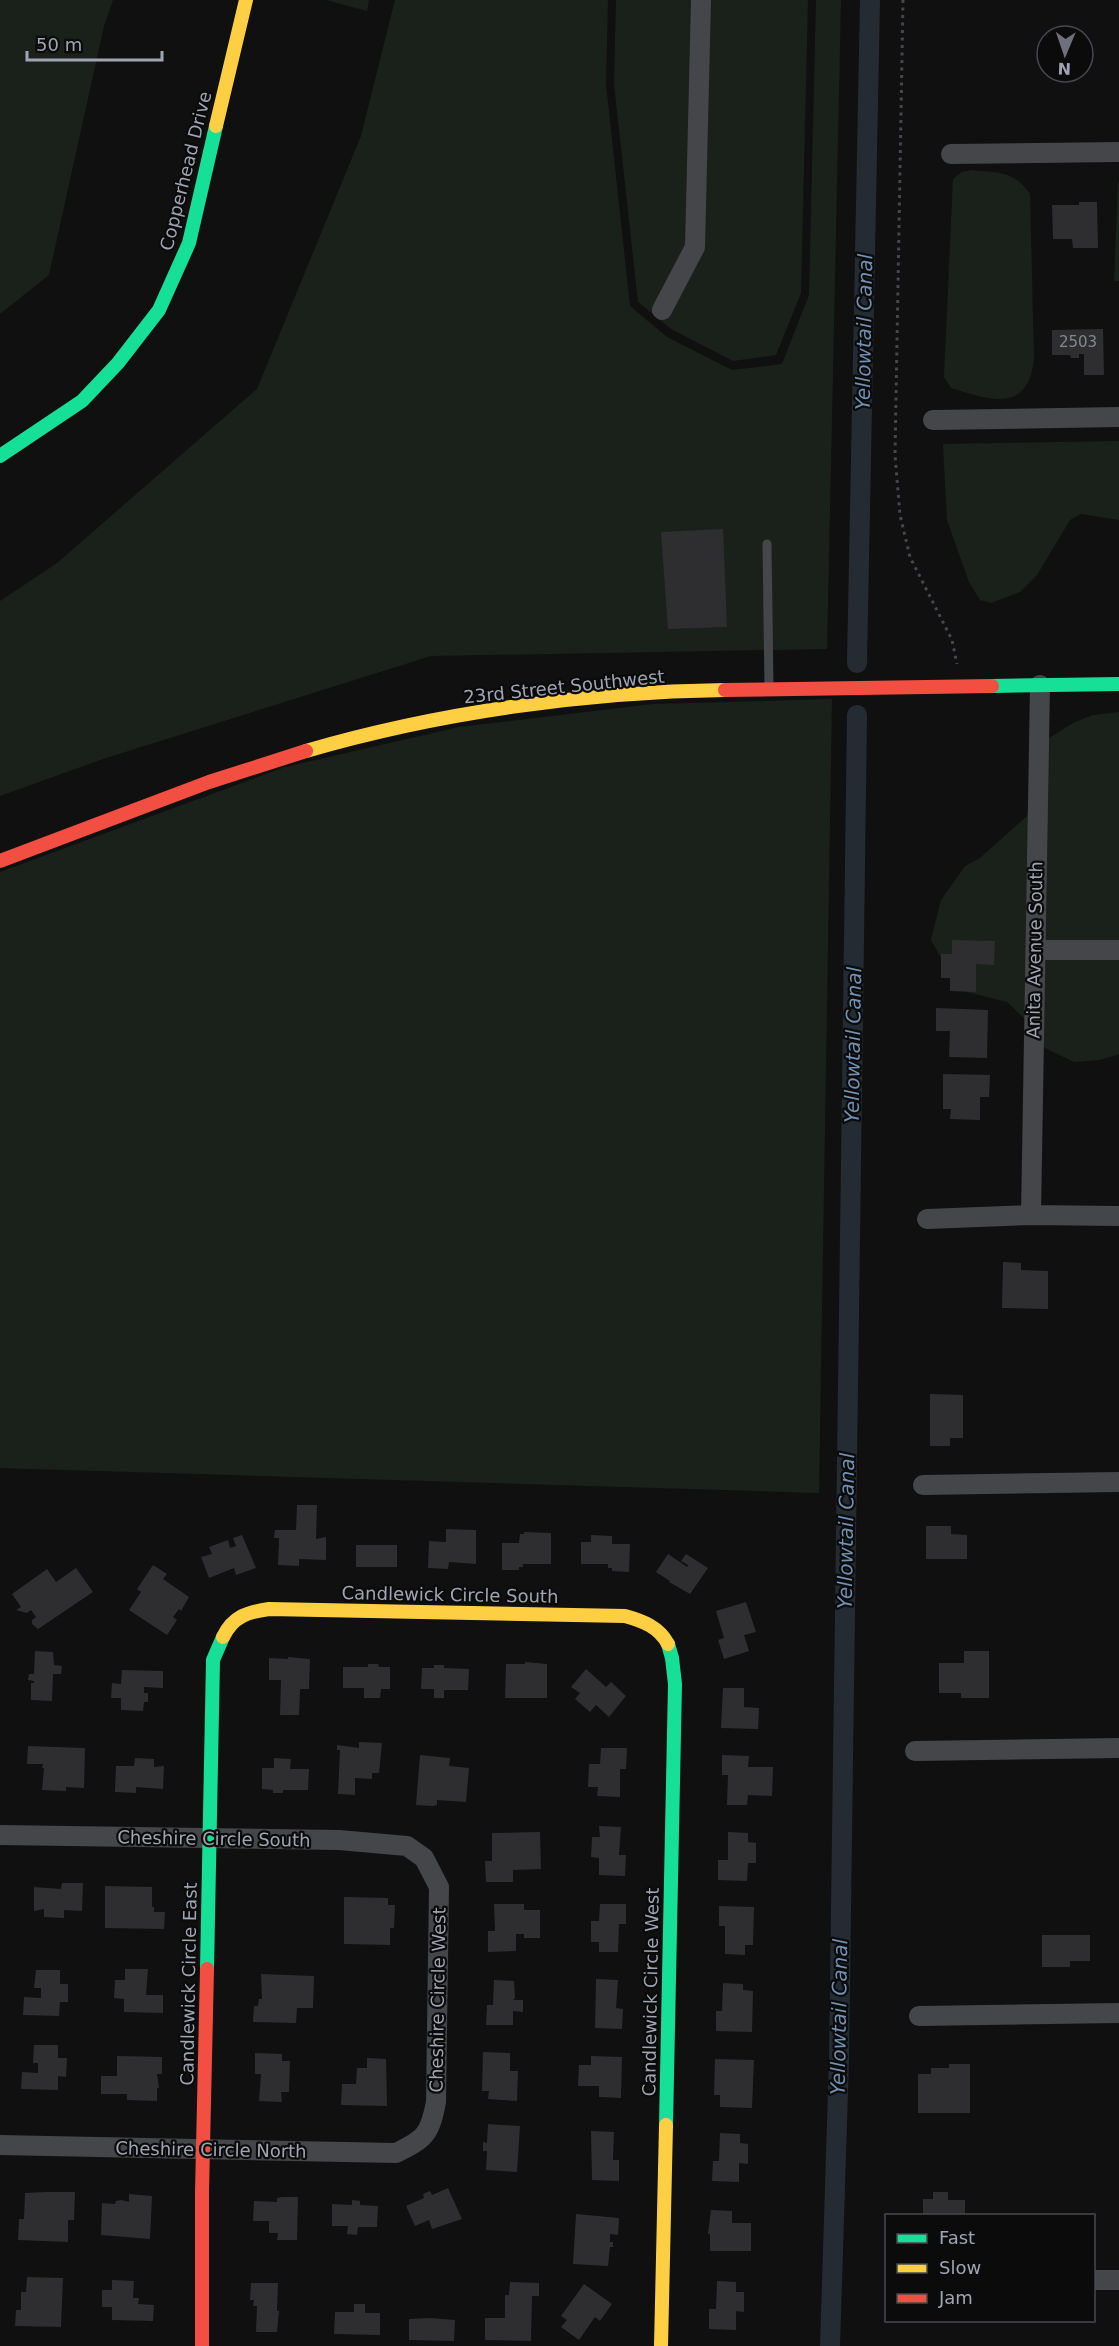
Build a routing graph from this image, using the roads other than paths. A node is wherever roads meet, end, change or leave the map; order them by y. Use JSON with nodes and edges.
{"nodes":[{"id":1,"x":246,"y":0,"type":"edge"},
{"id":2,"x":701,"y":0,"type":"edge"},
{"id":3,"x":1119,"y":152,"type":"edge"},
{"id":4,"x":951,"y":154,"type":"dead end"},
{"id":5,"x":662,"y":310,"type":"dead end"},
{"id":6,"x":1119,"y":417,"type":"edge"},
{"id":7,"x":933,"y":420,"type":"dead end"},
{"id":8,"x":0,"y":456,"type":"edge"},
{"id":9,"x":767,"y":544,"type":"dead end"},
{"id":10,"x":1119,"y":684,"type":"edge"},
{"id":11,"x":1040,"y":686,"type":"junction"},
{"id":12,"x":770,"y":689,"type":"junction"},
{"id":13,"x":0,"y":861,"type":"edge"},
{"id":14,"x":1037,"y":950,"type":"junction"},
{"id":15,"x":1119,"y":950,"type":"edge"},
{"id":16,"x":1031,"y":1215,"type":"junction"},
{"id":17,"x":1119,"y":1216,"type":"edge"},
{"id":18,"x":927,"y":1219,"type":"dead end"},
{"id":19,"x":1119,"y":1482,"type":"edge"},
{"id":20,"x":923,"y":1485,"type":"dead end"},
{"id":21,"x":228,"y":1625,"type":"joint"},
{"id":22,"x":668,"y":1641,"type":"joint"},
{"id":23,"x":1119,"y":1748,"type":"edge"},
{"id":24,"x":915,"y":1751,"type":"dead end"},
{"id":25,"x":0,"y":1835,"type":"edge"},
{"id":26,"x":209,"y":1839,"type":"junction"},
{"id":27,"x":424,"y":1857,"type":"joint"},
{"id":28,"x":1119,"y":2013,"type":"edge"},
{"id":29,"x":919,"y":2016,"type":"dead end"},
{"id":30,"x":420,"y":2141,"type":"joint"},
{"id":31,"x":0,"y":2145,"type":"edge"},
{"id":32,"x":204,"y":2149,"type":"junction"},
{"id":33,"x":1095,"y":2280,"type":"edge"},
{"id":34,"x":1119,"y":2280,"type":"edge"},
{"id":35,"x":202,"y":2346,"type":"edge"},
{"id":36,"x":661,"y":2346,"type":"edge"}],
"edges":[{"from":1,"to":8,"type":"street","name":"Copperhead Drive"},
{"from":2,"to":5,"type":"street"},
{"from":3,"to":4,"type":"street"},
{"from":6,"to":7,"type":"street"},
{"from":9,"to":12,"type":"lane"},
{"from":10,"to":11,"type":"street","name":"23rd Street Southwest"},
{"from":11,"to":12,"type":"street","name":"23rd Street Southwest"},
{"from":11,"to":14,"type":"street","name":"Anita Avenue South"},
{"from":12,"to":13,"type":"street","name":"23rd Street Southwest"},
{"from":14,"to":15,"type":"street"},
{"from":14,"to":16,"type":"street","name":"Anita Avenue South"},
{"from":16,"to":17,"type":"street"},
{"from":16,"to":18,"type":"street"},
{"from":19,"to":20,"type":"street"},
{"from":21,"to":22,"type":"street","name":"Candlewick Circle South"},
{"from":21,"to":26,"type":"street","name":"Candlewick Circle East"},
{"from":22,"to":36,"type":"street","name":"Candlewick Circle West"},
{"from":23,"to":24,"type":"street"},
{"from":25,"to":26,"type":"street","name":"Cheshire Circle South"},
{"from":26,"to":27,"type":"street","name":"Cheshire Circle South"},
{"from":26,"to":32,"type":"street","name":"Candlewick Circle East"},
{"from":27,"to":30,"type":"street","name":"Cheshire Circle West"},
{"from":28,"to":29,"type":"street"},
{"from":30,"to":32,"type":"street","name":"Cheshire Circle North"},
{"from":31,"to":32,"type":"street","name":"Cheshire Circle North"},
{"from":32,"to":35,"type":"street","name":"Candlewick Circle East"},
{"from":33,"to":34,"type":"street"}]}
